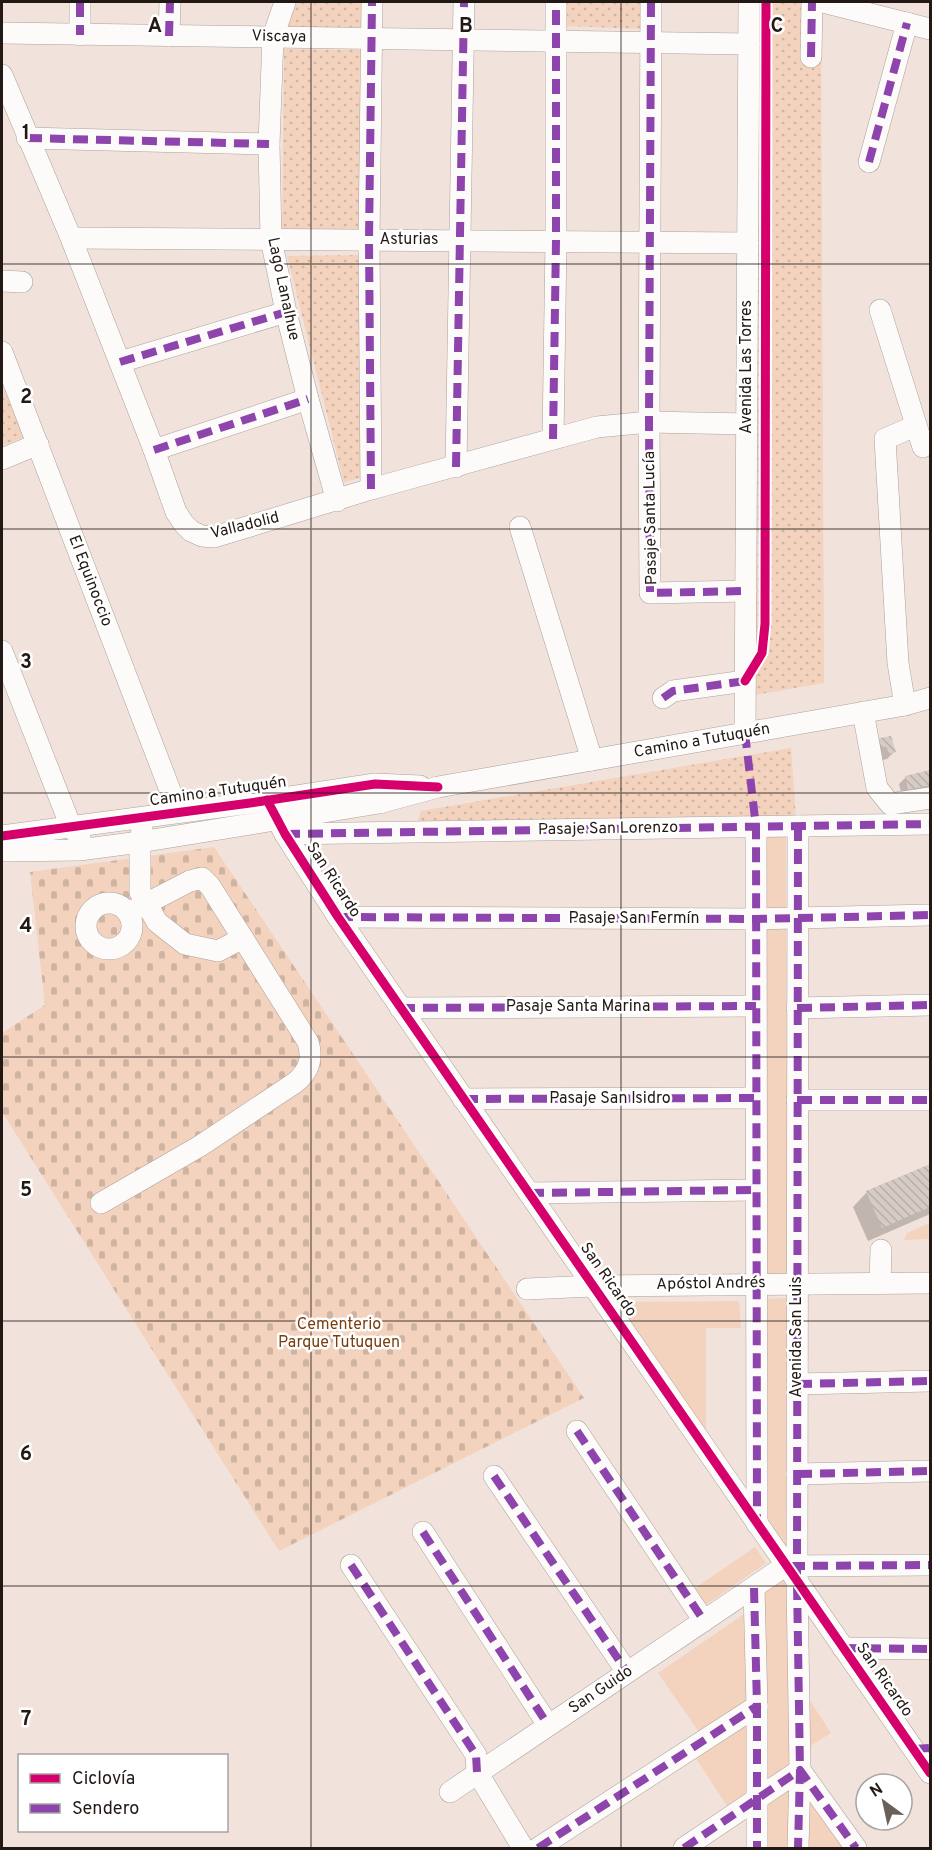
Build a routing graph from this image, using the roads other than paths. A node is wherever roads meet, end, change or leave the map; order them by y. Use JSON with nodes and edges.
{"nodes":[{"id":1,"x":80,"y":2,"type":"edge"},
{"id":2,"x":170,"y":2,"type":"edge"},
{"id":3,"x":285,"y":2,"type":"edge"},
{"id":4,"x":372,"y":2,"type":"edge"},
{"id":5,"x":464,"y":2,"type":"edge"},
{"id":6,"x":556,"y":2,"type":"edge"},
{"id":7,"x":651,"y":2,"type":"edge"},
{"id":8,"x":749,"y":2,"type":"edge"},
{"id":9,"x":812,"y":2,"type":"edge"},
{"id":10,"x":823,"y":2,"type":"edge"},
{"id":11,"x":907,"y":23,"type":"junction"},
{"id":12,"x":930,"y":29,"type":"edge"},
{"id":13,"x":2,"y":33,"type":"edge"},
{"id":14,"x":80,"y":34,"type":"junction"},
{"id":15,"x":169,"y":36,"type":"junction"},
{"id":16,"x":273,"y":37,"type":"junction"},
{"id":17,"x":372,"y":39,"type":"junction"},
{"id":18,"x":463,"y":40,"type":"junction"},
{"id":19,"x":557,"y":41,"type":"junction"},
{"id":20,"x":651,"y":43,"type":"junction"},
{"id":21,"x":749,"y":44,"type":"junction"},
{"id":22,"x":811,"y":57,"type":"dead end"},
{"id":23,"x":2,"y":75,"type":"edge"},
{"id":24,"x":27,"y":138,"type":"junction"},
{"id":25,"x":269,"y":144,"type":"junction"},
{"id":26,"x":869,"y":162,"type":"dead end"},
{"id":27,"x":71,"y":238,"type":"junction"},
{"id":28,"x":271,"y":239,"type":"junction"},
{"id":29,"x":369,"y":240,"type":"junction"},
{"id":30,"x":459,"y":241,"type":"junction"},
{"id":31,"x":556,"y":241,"type":"junction"},
{"id":32,"x":650,"y":242,"type":"junction"},
{"id":33,"x":748,"y":243,"type":"junction"},
{"id":34,"x":880,"y":310,"type":"dead end"},
{"id":35,"x":286,"y":312,"type":"junction"},
{"id":36,"x":2,"y":352,"type":"edge"},
{"id":37,"x":120,"y":362,"type":"junction"},
{"id":38,"x":308,"y":399,"type":"junction"},
{"id":39,"x":649,"y":422,"type":"junction"},
{"id":40,"x":747,"y":424,"type":"junction"},
{"id":41,"x":915,"y":426,"type":"junction"},
{"id":42,"x":553,"y":440,"type":"junction"},
{"id":43,"x":38,"y":444,"type":"junction"},
{"id":44,"x":922,"y":447,"type":"dead end"},
{"id":45,"x":154,"y":450,"type":"junction"},
{"id":46,"x":2,"y":459,"type":"edge"},
{"id":47,"x":456,"y":467,"type":"junction"},
{"id":48,"x":371,"y":489,"type":"junction"},
{"id":49,"x":337,"y":501,"type":"junction"},
{"id":50,"x":520,"y":527,"type":"dead end"},
{"id":51,"x":746,"y":591,"type":"junction"},
{"id":52,"x":2,"y":651,"type":"edge"},
{"id":53,"x":745,"y":681,"type":"junction"},
{"id":54,"x":663,"y":698,"type":"dead end"},
{"id":55,"x":930,"y":698,"type":"edge"},
{"id":56,"x":905,"y":705,"type":"junction"},
{"id":57,"x":863,"y":712,"type":"junction"},
{"id":58,"x":745,"y":733,"type":"junction"},
{"id":59,"x":592,"y":760,"type":"junction"},
{"id":60,"x":438,"y":787,"type":"junction"},
{"id":61,"x":930,"y":798,"type":"edge"},
{"id":62,"x":267,"y":801,"type":"junction"},
{"id":63,"x":176,"y":812,"type":"junction"},
{"id":64,"x":145,"y":817,"type":"junction"},
{"id":65,"x":930,"y":824,"type":"edge"},
{"id":66,"x":71,"y":826,"type":"junction"},
{"id":67,"x":798,"y":826,"type":"junction"},
{"id":68,"x":281,"y":827,"type":"junction"},
{"id":69,"x":756,"y":827,"type":"junction"},
{"id":70,"x":2,"y":836,"type":"edge"},
{"id":71,"x":140,"y":842,"type":"junction"},
{"id":72,"x":91,"y":848,"type":"junction"},
{"id":73,"x":2,"y":851,"type":"edge"},
{"id":74,"x":137,"y":908,"type":"junction"},
{"id":75,"x":930,"y":915,"type":"edge"},
{"id":76,"x":338,"y":917,"type":"junction"},
{"id":77,"x":798,"y":918,"type":"junction"},
{"id":78,"x":756,"y":920,"type":"junction"},
{"id":79,"x":243,"y":938,"type":"junction"},
{"id":80,"x":930,"y":1005,"type":"edge"},
{"id":81,"x":756,"y":1006,"type":"junction"},
{"id":82,"x":400,"y":1008,"type":"junction"},
{"id":83,"x":797,"y":1008,"type":"junction"},
{"id":84,"x":756,"y":1098,"type":"junction"},
{"id":85,"x":463,"y":1099,"type":"junction"},
{"id":86,"x":797,"y":1100,"type":"junction"},
{"id":87,"x":930,"y":1100,"type":"edge"},
{"id":88,"x":756,"y":1190,"type":"junction"},
{"id":89,"x":529,"y":1193,"type":"junction"},
{"id":90,"x":101,"y":1203,"type":"dead end"},
{"id":91,"x":881,"y":1250,"type":"dead end"},
{"id":92,"x":880,"y":1283,"type":"junction"},
{"id":93,"x":930,"y":1283,"type":"edge"},
{"id":94,"x":757,"y":1284,"type":"junction"},
{"id":95,"x":797,"y":1284,"type":"junction"},
{"id":96,"x":593,"y":1286,"type":"junction"},
{"id":97,"x":527,"y":1289,"type":"dead end"},
{"id":98,"x":930,"y":1381,"type":"edge"},
{"id":99,"x":797,"y":1384,"type":"junction"},
{"id":100,"x":577,"y":1431,"type":"dead end"},
{"id":101,"x":930,"y":1471,"type":"edge"},
{"id":102,"x":797,"y":1474,"type":"junction"},
{"id":103,"x":494,"y":1476,"type":"dead end"},
{"id":104,"x":757,"y":1524,"type":"junction"},
{"id":105,"x":423,"y":1532,"type":"dead end"},
{"id":106,"x":351,"y":1565,"type":"dead end"},
{"id":107,"x":930,"y":1565,"type":"edge"},
{"id":108,"x":793,"y":1571,"type":"junction"},
{"id":109,"x":754,"y":1588,"type":"junction"},
{"id":110,"x":704,"y":1621,"type":"junction"},
{"id":111,"x":843,"y":1648,"type":"junction"},
{"id":112,"x":930,"y":1649,"type":"edge"},
{"id":113,"x":627,"y":1672,"type":"junction"},
{"id":114,"x":757,"y":1706,"type":"junction"},
{"id":115,"x":548,"y":1725,"type":"junction"},
{"id":116,"x":922,"y":1748,"type":"edge"},
{"id":117,"x":801,"y":1770,"type":"junction"},
{"id":118,"x":477,"y":1772,"type":"junction"},
{"id":119,"x":930,"y":1773,"type":"edge"},
{"id":120,"x":450,"y":1792,"type":"dead end"},
{"id":121,"x":758,"y":1798,"type":"junction"},
{"id":122,"x":523,"y":1848,"type":"edge"},
{"id":123,"x":538,"y":1848,"type":"edge"},
{"id":124,"x":684,"y":1848,"type":"edge"},
{"id":125,"x":758,"y":1848,"type":"edge"},
{"id":126,"x":798,"y":1848,"type":"edge"},
{"id":127,"x":856,"y":1848,"type":"edge"}],
"edges":[{"from":1,"to":14,"type":"street"},
{"from":2,"to":15,"type":"street"},
{"from":3,"to":16,"type":"street","name":"Lago Lanalhue"},
{"from":4,"to":17,"type":"street"},
{"from":5,"to":18,"type":"street"},
{"from":6,"to":19,"type":"street"},
{"from":7,"to":20,"type":"street"},
{"from":8,"to":21,"type":"street","name":"Avenida Las Torres"},
{"from":9,"to":22,"type":"street"},
{"from":10,"to":11,"type":"street"},
{"from":11,"to":12,"type":"street"},
{"from":11,"to":26,"type":"street"},
{"from":13,"to":14,"type":"street","name":"Viscaya"},
{"from":14,"to":15,"type":"street","name":"Viscaya"},
{"from":15,"to":16,"type":"street","name":"Viscaya"},
{"from":16,"to":17,"type":"street","name":"Viscaya"},
{"from":16,"to":25,"type":"street","name":"Lago Lanalhue"},
{"from":17,"to":18,"type":"street","name":"Viscaya"},
{"from":17,"to":29,"type":"street"},
{"from":18,"to":19,"type":"street","name":"Viscaya"},
{"from":18,"to":30,"type":"street"},
{"from":19,"to":20,"type":"street","name":"Viscaya"},
{"from":19,"to":31,"type":"street"},
{"from":20,"to":21,"type":"street","name":"Viscaya"},
{"from":20,"to":32,"type":"street"},
{"from":21,"to":33,"type":"street","name":"Avenida Las Torres"},
{"from":23,"to":24,"type":"street","name":"Valladolid"},
{"from":24,"to":25,"type":"street"},
{"from":24,"to":27,"type":"street","name":"Valladolid"},
{"from":25,"to":28,"type":"street","name":"Lago Lanalhue"},
{"from":27,"to":28,"type":"street","name":"Asturias"},
{"from":27,"to":37,"type":"street","name":"Valladolid"},
{"from":28,"to":29,"type":"street","name":"Asturias"},
{"from":28,"to":35,"type":"street","name":"Lago Lanalhue"},
{"from":29,"to":30,"type":"street","name":"Asturias"},
{"from":29,"to":48,"type":"street"},
{"from":30,"to":31,"type":"street","name":"Asturias"},
{"from":30,"to":47,"type":"street"},
{"from":31,"to":32,"type":"street","name":"Asturias"},
{"from":31,"to":42,"type":"street"},
{"from":32,"to":33,"type":"street","name":"Asturias"},
{"from":32,"to":39,"type":"street"},
{"from":33,"to":40,"type":"street","name":"Avenida Las Torres"},
{"from":34,"to":41,"type":"street"},
{"from":35,"to":37,"type":"street"},
{"from":35,"to":38,"type":"street","name":"Lago Lanalhue"},
{"from":36,"to":43,"type":"street","name":"El Equinoccio"},
{"from":37,"to":45,"type":"street","name":"Valladolid"},
{"from":38,"to":45,"type":"street"},
{"from":38,"to":49,"type":"street","name":"Lago Lanalhue"},
{"from":39,"to":40,"type":"street","name":"Valladolid"},
{"from":39,"to":42,"type":"street","name":"Valladolid"},
{"from":39,"to":51,"type":"street","name":"Pasaje Santa Lucía"},
{"from":40,"to":51,"type":"street","name":"Avenida Las Torres"},
{"from":41,"to":44,"type":"street"},
{"from":41,"to":56,"type":"street"},
{"from":42,"to":47,"type":"street","name":"Valladolid"},
{"from":43,"to":46,"type":"street"},
{"from":43,"to":63,"type":"street","name":"El Equinoccio"},
{"from":45,"to":49,"type":"street","name":"Valladolid"},
{"from":47,"to":48,"type":"street","name":"Valladolid"},
{"from":48,"to":49,"type":"street","name":"Valladolid"},
{"from":50,"to":59,"type":"street"},
{"from":51,"to":53,"type":"street","name":"Avenida Las Torres"},
{"from":52,"to":66,"type":"street"},
{"from":53,"to":54,"type":"street"},
{"from":53,"to":58,"type":"street","name":"Avenida Las Torres"},
{"from":55,"to":56,"type":"street","name":"Camino a Tutuquén"},
{"from":56,"to":57,"type":"street","name":"Camino a Tutuquén"},
{"from":57,"to":58,"type":"street","name":"Camino a Tutuquén"},
{"from":57,"to":61,"type":"street"},
{"from":58,"to":59,"type":"street","name":"Camino a Tutuquén"},
{"from":59,"to":60,"type":"street","name":"Camino a Tutuquén"},
{"from":60,"to":62,"type":"street","name":"Camino a Tutuquén"},
{"from":60,"to":68,"type":"street","name":"Camino a Tutuquén"},
{"from":62,"to":63,"type":"street","name":"Camino a Tutuquén"},
{"from":62,"to":68,"type":"street","name":"San Ricardo"},
{"from":63,"to":64,"type":"street","name":"Camino a Tutuquén"},
{"from":64,"to":66,"type":"street","name":"Camino a Tutuquén"},
{"from":64,"to":71,"type":"street"},
{"from":65,"to":67,"type":"street","name":"Pasaje San Lorenzo"},
{"from":66,"to":70,"type":"street","name":"Camino a Tutuquén"},
{"from":66,"to":72,"type":"street"},
{"from":67,"to":69,"type":"street","name":"Pasaje San Lorenzo"},
{"from":67,"to":77,"type":"street","name":"Avenida San Luis"},
{"from":68,"to":69,"type":"street","name":"Pasaje San Lorenzo"},
{"from":68,"to":71,"type":"street","name":"Camino a Tutuquén"},
{"from":68,"to":76,"type":"street","name":"San Ricardo"},
{"from":69,"to":78,"type":"street"},
{"from":71,"to":72,"type":"street","name":"Camino a Tutuquén"},
{"from":71,"to":74,"type":"street"},
{"from":72,"to":73,"type":"street","name":"Camino a Tutuquén"},
{"from":74,"to":79,"type":"street"},
{"from":74,"to":79,"type":"street"},
{"from":75,"to":77,"type":"street","name":"Pasaje San Fermín"},
{"from":76,"to":78,"type":"street","name":"Pasaje San Fermín"},
{"from":76,"to":82,"type":"street","name":"San Ricardo"},
{"from":77,"to":78,"type":"street","name":"Pasaje San Fermín"},
{"from":77,"to":83,"type":"street","name":"Avenida San Luis"},
{"from":78,"to":81,"type":"street"},
{"from":79,"to":90,"type":"street"},
{"from":80,"to":83,"type":"street"},
{"from":81,"to":82,"type":"street","name":"Pasaje Santa Marina"},
{"from":81,"to":84,"type":"street"},
{"from":82,"to":85,"type":"street","name":"San Ricardo"},
{"from":83,"to":86,"type":"street","name":"Avenida San Luis"},
{"from":84,"to":85,"type":"street","name":"Pasaje San Isidro"},
{"from":84,"to":88,"type":"street"},
{"from":85,"to":89,"type":"street","name":"San Ricardo"},
{"from":86,"to":87,"type":"street"},
{"from":86,"to":95,"type":"street","name":"Avenida San Luis"},
{"from":88,"to":89,"type":"street"},
{"from":88,"to":94,"type":"street"},
{"from":89,"to":96,"type":"street","name":"San Ricardo"},
{"from":91,"to":92,"type":"street"},
{"from":92,"to":93,"type":"street","name":"Apóstol Andrés"},
{"from":92,"to":95,"type":"street","name":"Apóstol Andrés"},
{"from":94,"to":95,"type":"street","name":"Apóstol Andrés"},
{"from":94,"to":96,"type":"street","name":"Apóstol Andrés"},
{"from":94,"to":104,"type":"street"},
{"from":95,"to":99,"type":"street","name":"Avenida San Luis"},
{"from":96,"to":97,"type":"street","name":"Apóstol Andrés"},
{"from":96,"to":104,"type":"street","name":"San Ricardo"},
{"from":98,"to":99,"type":"street"},
{"from":99,"to":102,"type":"street","name":"Avenida San Luis"},
{"from":100,"to":110,"type":"street"},
{"from":101,"to":102,"type":"street"},
{"from":102,"to":108,"type":"street","name":"Avenida San Luis"},
{"from":103,"to":113,"type":"street"},
{"from":104,"to":108,"type":"street","name":"San Ricardo"},
{"from":105,"to":115,"type":"street"},
{"from":106,"to":118,"type":"street"},
{"from":107,"to":108,"type":"street"},
{"from":108,"to":109,"type":"street"},
{"from":108,"to":111,"type":"street","name":"San Ricardo"},
{"from":108,"to":117,"type":"street","name":"Avenida San Luis"},
{"from":109,"to":110,"type":"street","name":"San Guido"},
{"from":109,"to":114,"type":"street"},
{"from":110,"to":113,"type":"street","name":"San Guido"},
{"from":111,"to":112,"type":"street"},
{"from":111,"to":116,"type":"street","name":"San Ricardo"},
{"from":113,"to":115,"type":"street","name":"San Guido"},
{"from":114,"to":121,"type":"street"},
{"from":114,"to":123,"type":"street"},
{"from":115,"to":118,"type":"street","name":"San Guido"},
{"from":116,"to":119,"type":"street","name":"San Ricardo"},
{"from":117,"to":121,"type":"street"},
{"from":117,"to":126,"type":"street","name":"Avenida San Luis"},
{"from":117,"to":127,"type":"street"},
{"from":118,"to":120,"type":"street","name":"San Guido"},
{"from":118,"to":122,"type":"street"},
{"from":121,"to":124,"type":"street"},
{"from":121,"to":125,"type":"street"}]}
